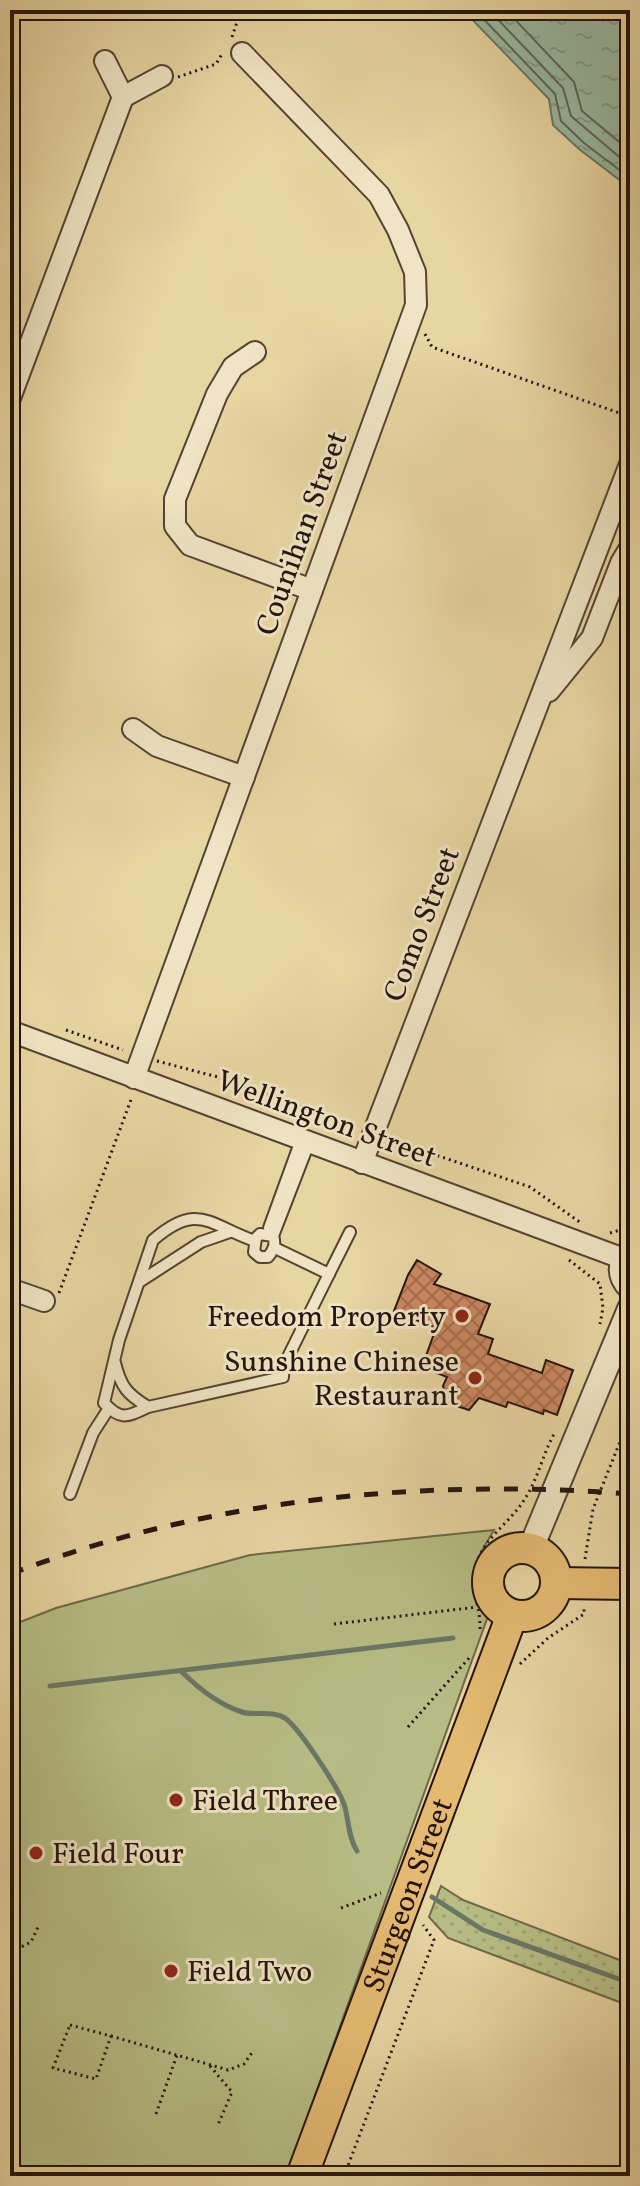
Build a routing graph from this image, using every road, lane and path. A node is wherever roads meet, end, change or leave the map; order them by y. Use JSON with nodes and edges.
{"nodes":[{"id":1,"x":241,"y":10,"type":"edge"},
{"id":2,"x":232,"y":48,"type":"junction"},
{"id":3,"x":105,"y":61,"type":"dead end"},
{"id":4,"x":162,"y":76,"type":"joint"},
{"id":5,"x":123,"y":97,"type":"junction"},
{"id":6,"x":409,"y":325,"type":"junction"},
{"id":7,"x":255,"y":352,"type":"dead end"},
{"id":8,"x":10,"y":398,"type":"edge"},
{"id":9,"x":630,"y":421,"type":"edge"},
{"id":10,"x":630,"y":464,"type":"edge"},
{"id":11,"x":630,"y":548,"type":"edge"},
{"id":12,"x":312,"y":590,"type":"junction"},
{"id":13,"x":537,"y":706,"type":"junction"},
{"id":14,"x":133,"y":729,"type":"dead end"},
{"id":15,"x":244,"y":777,"type":"junction"},
{"id":16,"x":10,"y":1031,"type":"edge"},
{"id":17,"x":67,"y":1031,"type":"dead end"},
{"id":18,"x":142,"y":1056,"type":"junction"},
{"id":19,"x":134,"y":1078,"type":"junction"},
{"id":20,"x":373,"y":1134,"type":"junction"},
{"id":21,"x":305,"y":1142,"type":"junction"},
{"id":22,"x":362,"y":1163,"type":"junction"},
{"id":23,"x":630,"y":1227,"type":"edge"},
{"id":24,"x":589,"y":1229,"type":"dead end"},
{"id":25,"x":230,"y":1232,"type":"junction"},
{"id":26,"x":350,"y":1232,"type":"dead end"},
{"id":27,"x":607,"y":1233,"type":"dead end"},
{"id":28,"x":270,"y":1234,"type":"junction"},
{"id":29,"x":255,"y":1241,"type":"junction"},
{"id":30,"x":275,"y":1248,"type":"junction"},
{"id":31,"x":627,"y":1255,"type":"edge"},
{"id":32,"x":568,"y":1259,"type":"dead end"},
{"id":33,"x":329,"y":1274,"type":"junction"},
{"id":34,"x":137,"y":1283,"type":"junction"},
{"id":35,"x":630,"y":1287,"type":"edge"},
{"id":36,"x":10,"y":1289,"type":"edge"},
{"id":37,"x":44,"y":1301,"type":"joint"},
{"id":38,"x":630,"y":1309,"type":"edge"},
{"id":39,"x":599,"y":1329,"type":"dead end"},
{"id":40,"x":114,"y":1360,"type":"junction"},
{"id":41,"x":148,"y":1407,"type":"junction"},
{"id":42,"x":109,"y":1408,"type":"junction"},
{"id":43,"x":630,"y":1417,"type":"edge"},
{"id":44,"x":559,"y":1428,"type":"dead end"},
{"id":45,"x":70,"y":1494,"type":"dead end"},
{"id":46,"x":531,"y":1548,"type":"junction"},
{"id":47,"x":571,"y":1583,"type":"junction"},
{"id":48,"x":630,"y":1584,"type":"edge"},
{"id":49,"x":479,"y":1607,"type":"junction"},
{"id":50,"x":512,"y":1615,"type":"junction"},
{"id":51,"x":334,"y":1624,"type":"dead end"},
{"id":52,"x":480,"y":1636,"type":"dead end"},
{"id":53,"x":470,"y":1665,"type":"dead end"},
{"id":54,"x":519,"y":1665,"type":"dead end"},
{"id":55,"x":408,"y":1727,"type":"dead end"},
{"id":56,"x":383,"y":1892,"type":"dead end"},
{"id":57,"x":341,"y":1908,"type":"dead end"},
{"id":58,"x":417,"y":1919,"type":"dead end"},
{"id":59,"x":38,"y":1927,"type":"dead end"},
{"id":60,"x":10,"y":1947,"type":"edge"},
{"id":61,"x":111,"y":2036,"type":"junction"},
{"id":62,"x":254,"y":2050,"type":"dead end"},
{"id":63,"x":177,"y":2055,"type":"junction"},
{"id":64,"x":210,"y":2066,"type":"junction"},
{"id":65,"x":156,"y":2114,"type":"dead end"},
{"id":66,"x":218,"y":2125,"type":"dead end"},
{"id":67,"x":302,"y":2176,"type":"edge"},
{"id":68,"x":344,"y":2176,"type":"edge"}],
"edges":[{"from":1,"to":2,"type":"path"},
{"from":2,"to":4,"type":"path"},
{"from":2,"to":6,"type":"street","name":"Counihan Street"},
{"from":3,"to":5,"type":"street"},
{"from":4,"to":5,"type":"street"},
{"from":5,"to":8,"type":"street"},
{"from":6,"to":9,"type":"path"},
{"from":6,"to":12,"type":"street","name":"Counihan Street"},
{"from":7,"to":12,"type":"street"},
{"from":10,"to":13,"type":"street","name":"Como Street"},
{"from":11,"to":13,"type":"street","name":"Como Street"},
{"from":12,"to":15,"type":"street","name":"Counihan Street"},
{"from":13,"to":20,"type":"street","name":"Como Street"},
{"from":14,"to":15,"type":"street"},
{"from":15,"to":18,"type":"street","name":"Counihan Street"},
{"from":16,"to":19,"type":"street","name":"Wellington Street"},
{"from":17,"to":18,"type":"path"},
{"from":18,"to":19,"type":"street","name":"Counihan Street"},
{"from":18,"to":20,"type":"path"},
{"from":19,"to":21,"type":"street","name":"Wellington Street"},
{"from":19,"to":37,"type":"path"},
{"from":20,"to":22,"type":"street","name":"Como Street"},
{"from":20,"to":24,"type":"path"},
{"from":21,"to":22,"type":"street","name":"Wellington Street"},
{"from":21,"to":28,"type":"lane"},
{"from":22,"to":31,"type":"street","name":"Wellington Street"},
{"from":23,"to":27,"type":"path"},
{"from":25,"to":29,"type":"lane"},
{"from":25,"to":34,"type":"lane"},
{"from":25,"to":34,"type":"lane"},
{"from":26,"to":33,"type":"lane"},
{"from":28,"to":29,"type":"lane"},
{"from":28,"to":30,"type":"lane"},
{"from":29,"to":30,"type":"lane"},
{"from":30,"to":33,"type":"lane"},
{"from":31,"to":35,"type":"street"},
{"from":32,"to":39,"type":"path"},
{"from":33,"to":41,"type":"lane"},
{"from":34,"to":40,"type":"lane"},
{"from":36,"to":37,"type":"street"},
{"from":38,"to":46,"type":"street"},
{"from":40,"to":41,"type":"lane"},
{"from":40,"to":42,"type":"lane"},
{"from":41,"to":42,"type":"lane"},
{"from":42,"to":45,"type":"lane"},
{"from":43,"to":47,"type":"path"},
{"from":44,"to":49,"type":"path"},
{"from":46,"to":47,"type":"main road"},
{"from":46,"to":50,"type":"main road"},
{"from":47,"to":48,"type":"main road"},
{"from":47,"to":50,"type":"main road"},
{"from":47,"to":54,"type":"path"},
{"from":49,"to":51,"type":"path"},
{"from":49,"to":52,"type":"path"},
{"from":50,"to":67,"type":"main road","name":"Sturgeon Street"},
{"from":53,"to":55,"type":"path"},
{"from":56,"to":57,"type":"path"},
{"from":58,"to":68,"type":"path"},
{"from":59,"to":60,"type":"path"},
{"from":61,"to":61,"type":"path"},
{"from":61,"to":63,"type":"path"},
{"from":62,"to":64,"type":"path"},
{"from":63,"to":64,"type":"path"},
{"from":63,"to":65,"type":"path"},
{"from":64,"to":66,"type":"path"}]}
